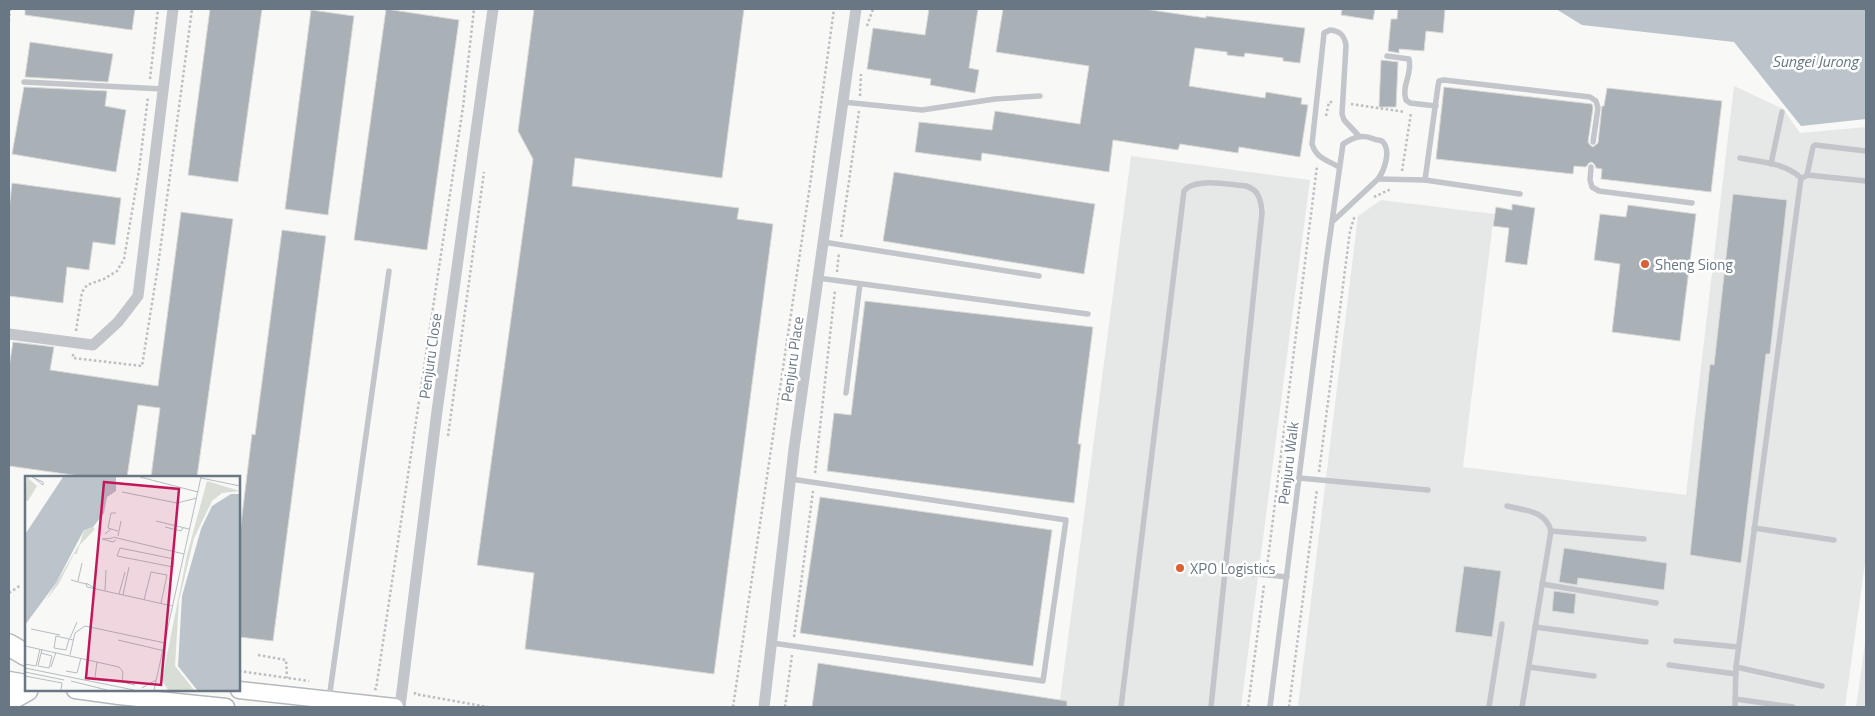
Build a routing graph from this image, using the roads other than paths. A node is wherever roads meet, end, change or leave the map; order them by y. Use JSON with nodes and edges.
{"nodes":[{"id":1,"x":173,"y":9,"type":"edge"},
{"id":2,"x":493,"y":9,"type":"edge"},
{"id":3,"x":857,"y":11,"type":"edge"},
{"id":4,"x":1387,"y":56,"type":"dead end"},
{"id":5,"x":24,"y":82,"type":"dead end"},
{"id":6,"x":163,"y":89,"type":"junction"},
{"id":7,"x":1040,"y":96,"type":"dead end"},
{"id":8,"x":843,"y":102,"type":"junction"},
{"id":9,"x":1436,"y":106,"type":"junction"},
{"id":10,"x":1782,"y":112,"type":"dead end"},
{"id":11,"x":1359,"y":136,"type":"junction"},
{"id":12,"x":1593,"y":142,"type":"dead end"},
{"id":13,"x":1866,"y":151,"type":"edge"},
{"id":14,"x":1740,"y":158,"type":"dead end"},
{"id":15,"x":1770,"y":164,"type":"junction"},
{"id":16,"x":1339,"y":167,"type":"junction"},
{"id":17,"x":1590,"y":168,"type":"dead end"},
{"id":18,"x":1804,"y":177,"type":"junction"},
{"id":19,"x":1378,"y":179,"type":"junction"},
{"id":20,"x":1425,"y":180,"type":"junction"},
{"id":21,"x":1866,"y":181,"type":"edge"},
{"id":22,"x":1520,"y":194,"type":"dead end"},
{"id":23,"x":1692,"y":204,"type":"dead end"},
{"id":24,"x":1332,"y":222,"type":"junction"},
{"id":25,"x":823,"y":242,"type":"junction"},
{"id":26,"x":389,"y":271,"type":"dead end"},
{"id":27,"x":1038,"y":276,"type":"dead end"},
{"id":28,"x":818,"y":278,"type":"junction"},
{"id":29,"x":860,"y":284,"type":"junction"},
{"id":30,"x":1088,"y":314,"type":"dead end"},
{"id":31,"x":9,"y":334,"type":"edge"},
{"id":32,"x":846,"y":393,"type":"dead end"},
{"id":33,"x":1299,"y":478,"type":"junction"},
{"id":34,"x":791,"y":479,"type":"junction"},
{"id":35,"x":1428,"y":490,"type":"dead end"},
{"id":36,"x":1507,"y":506,"type":"dead end"},
{"id":37,"x":1754,"y":528,"type":"junction"},
{"id":38,"x":1550,"y":531,"type":"junction"},
{"id":39,"x":1644,"y":539,"type":"dead end"},
{"id":40,"x":1834,"y":540,"type":"dead end"},
{"id":41,"x":1225,"y":570,"type":"junction"},
{"id":42,"x":1287,"y":577,"type":"junction"},
{"id":43,"x":1542,"y":584,"type":"junction"},
{"id":44,"x":1656,"y":603,"type":"dead end"},
{"id":45,"x":1502,"y":624,"type":"dead end"},
{"id":46,"x":1535,"y":627,"type":"junction"},
{"id":47,"x":1676,"y":641,"type":"dead end"},
{"id":48,"x":1646,"y":642,"type":"dead end"},
{"id":49,"x":772,"y":643,"type":"junction"},
{"id":50,"x":9,"y":644,"type":"edge"},
{"id":51,"x":1738,"y":647,"type":"junction"},
{"id":52,"x":25,"y":654,"type":"edge"},
{"id":53,"x":9,"y":657,"type":"edge"},
{"id":54,"x":25,"y":660,"type":"edge"},
{"id":55,"x":1669,"y":665,"type":"dead end"},
{"id":56,"x":1529,"y":667,"type":"junction"},
{"id":57,"x":1736,"y":670,"type":"junction"},
{"id":58,"x":1594,"y":676,"type":"dead end"},
{"id":59,"x":9,"y":680,"type":"edge"},
{"id":60,"x":25,"y":683,"type":"edge"},
{"id":61,"x":1822,"y":686,"type":"dead end"},
{"id":62,"x":240,"y":690,"type":"edge"},
{"id":63,"x":25,"y":691,"type":"edge"},
{"id":64,"x":82,"y":691,"type":"edge"},
{"id":65,"x":329,"y":697,"type":"edge"},
{"id":66,"x":1735,"y":699,"type":"junction"},
{"id":67,"x":9,"y":700,"type":"edge"},
{"id":68,"x":226,"y":707,"type":"edge"},
{"id":69,"x":395,"y":707,"type":"edge"},
{"id":70,"x":400,"y":707,"type":"edge"},
{"id":71,"x":764,"y":707,"type":"edge"},
{"id":72,"x":1121,"y":707,"type":"edge"},
{"id":73,"x":1211,"y":707,"type":"edge"},
{"id":74,"x":1270,"y":707,"type":"edge"},
{"id":75,"x":1489,"y":707,"type":"edge"},
{"id":76,"x":1522,"y":707,"type":"edge"},
{"id":77,"x":1735,"y":707,"type":"edge"},
{"id":78,"x":1793,"y":707,"type":"edge"}],
"edges":[{"from":1,"to":6,"type":"street"},
{"from":2,"to":70,"type":"street","name":"Penjuru Close"},
{"from":3,"to":8,"type":"street","name":"Penjuru Place"},
{"from":4,"to":9,"type":"lane"},
{"from":5,"to":6,"type":"lane"},
{"from":6,"to":31,"type":"street"},
{"from":7,"to":8,"type":"lane"},
{"from":8,"to":25,"type":"street","name":"Penjuru Place"},
{"from":9,"to":12,"type":"lane"},
{"from":9,"to":20,"type":"lane"},
{"from":10,"to":15,"type":"lane"},
{"from":11,"to":16,"type":"lane","name":"Penjuru Walk"},
{"from":11,"to":16,"type":"lane"},
{"from":11,"to":19,"type":"lane"},
{"from":13,"to":18,"type":"lane"},
{"from":14,"to":15,"type":"lane"},
{"from":15,"to":18,"type":"lane"},
{"from":16,"to":24,"type":"lane","name":"Penjuru Walk"},
{"from":17,"to":23,"type":"lane"},
{"from":18,"to":21,"type":"lane"},
{"from":18,"to":37,"type":"lane"},
{"from":19,"to":20,"type":"lane"},
{"from":19,"to":24,"type":"lane"},
{"from":20,"to":22,"type":"lane"},
{"from":24,"to":33,"type":"lane","name":"Penjuru Walk"},
{"from":25,"to":27,"type":"lane"},
{"from":25,"to":28,"type":"street","name":"Penjuru Place"},
{"from":26,"to":65,"type":"lane"},
{"from":28,"to":29,"type":"lane"},
{"from":28,"to":34,"type":"street","name":"Penjuru Place"},
{"from":29,"to":30,"type":"lane"},
{"from":29,"to":32,"type":"lane"},
{"from":33,"to":35,"type":"lane"},
{"from":33,"to":42,"type":"lane","name":"Penjuru Walk"},
{"from":34,"to":49,"type":"street","name":"Penjuru Place"},
{"from":34,"to":49,"type":"lane"},
{"from":36,"to":38,"type":"lane"},
{"from":37,"to":40,"type":"lane"},
{"from":37,"to":51,"type":"lane"},
{"from":38,"to":39,"type":"lane"},
{"from":38,"to":43,"type":"lane"},
{"from":41,"to":42,"type":"lane"},
{"from":41,"to":72,"type":"lane"},
{"from":41,"to":73,"type":"lane"},
{"from":42,"to":74,"type":"lane","name":"Penjuru Walk"},
{"from":43,"to":44,"type":"lane"},
{"from":43,"to":46,"type":"lane"},
{"from":45,"to":75,"type":"lane"},
{"from":46,"to":48,"type":"lane"},
{"from":46,"to":56,"type":"lane"},
{"from":47,"to":51,"type":"lane"},
{"from":49,"to":71,"type":"street","name":"Penjuru Place"},
{"from":50,"to":52,"type":"highway"},
{"from":51,"to":57,"type":"lane"},
{"from":53,"to":54,"type":"main road"},
{"from":55,"to":57,"type":"lane"},
{"from":56,"to":58,"type":"lane"},
{"from":56,"to":76,"type":"lane"},
{"from":57,"to":61,"type":"lane"},
{"from":57,"to":66,"type":"lane"},
{"from":59,"to":60,"type":"main road"},
{"from":62,"to":65,"type":"main road"},
{"from":63,"to":67,"type":"highway"},
{"from":64,"to":68,"type":"main road"},
{"from":65,"to":69,"type":"main road"},
{"from":66,"to":77,"type":"lane"},
{"from":66,"to":78,"type":"lane"}]}
